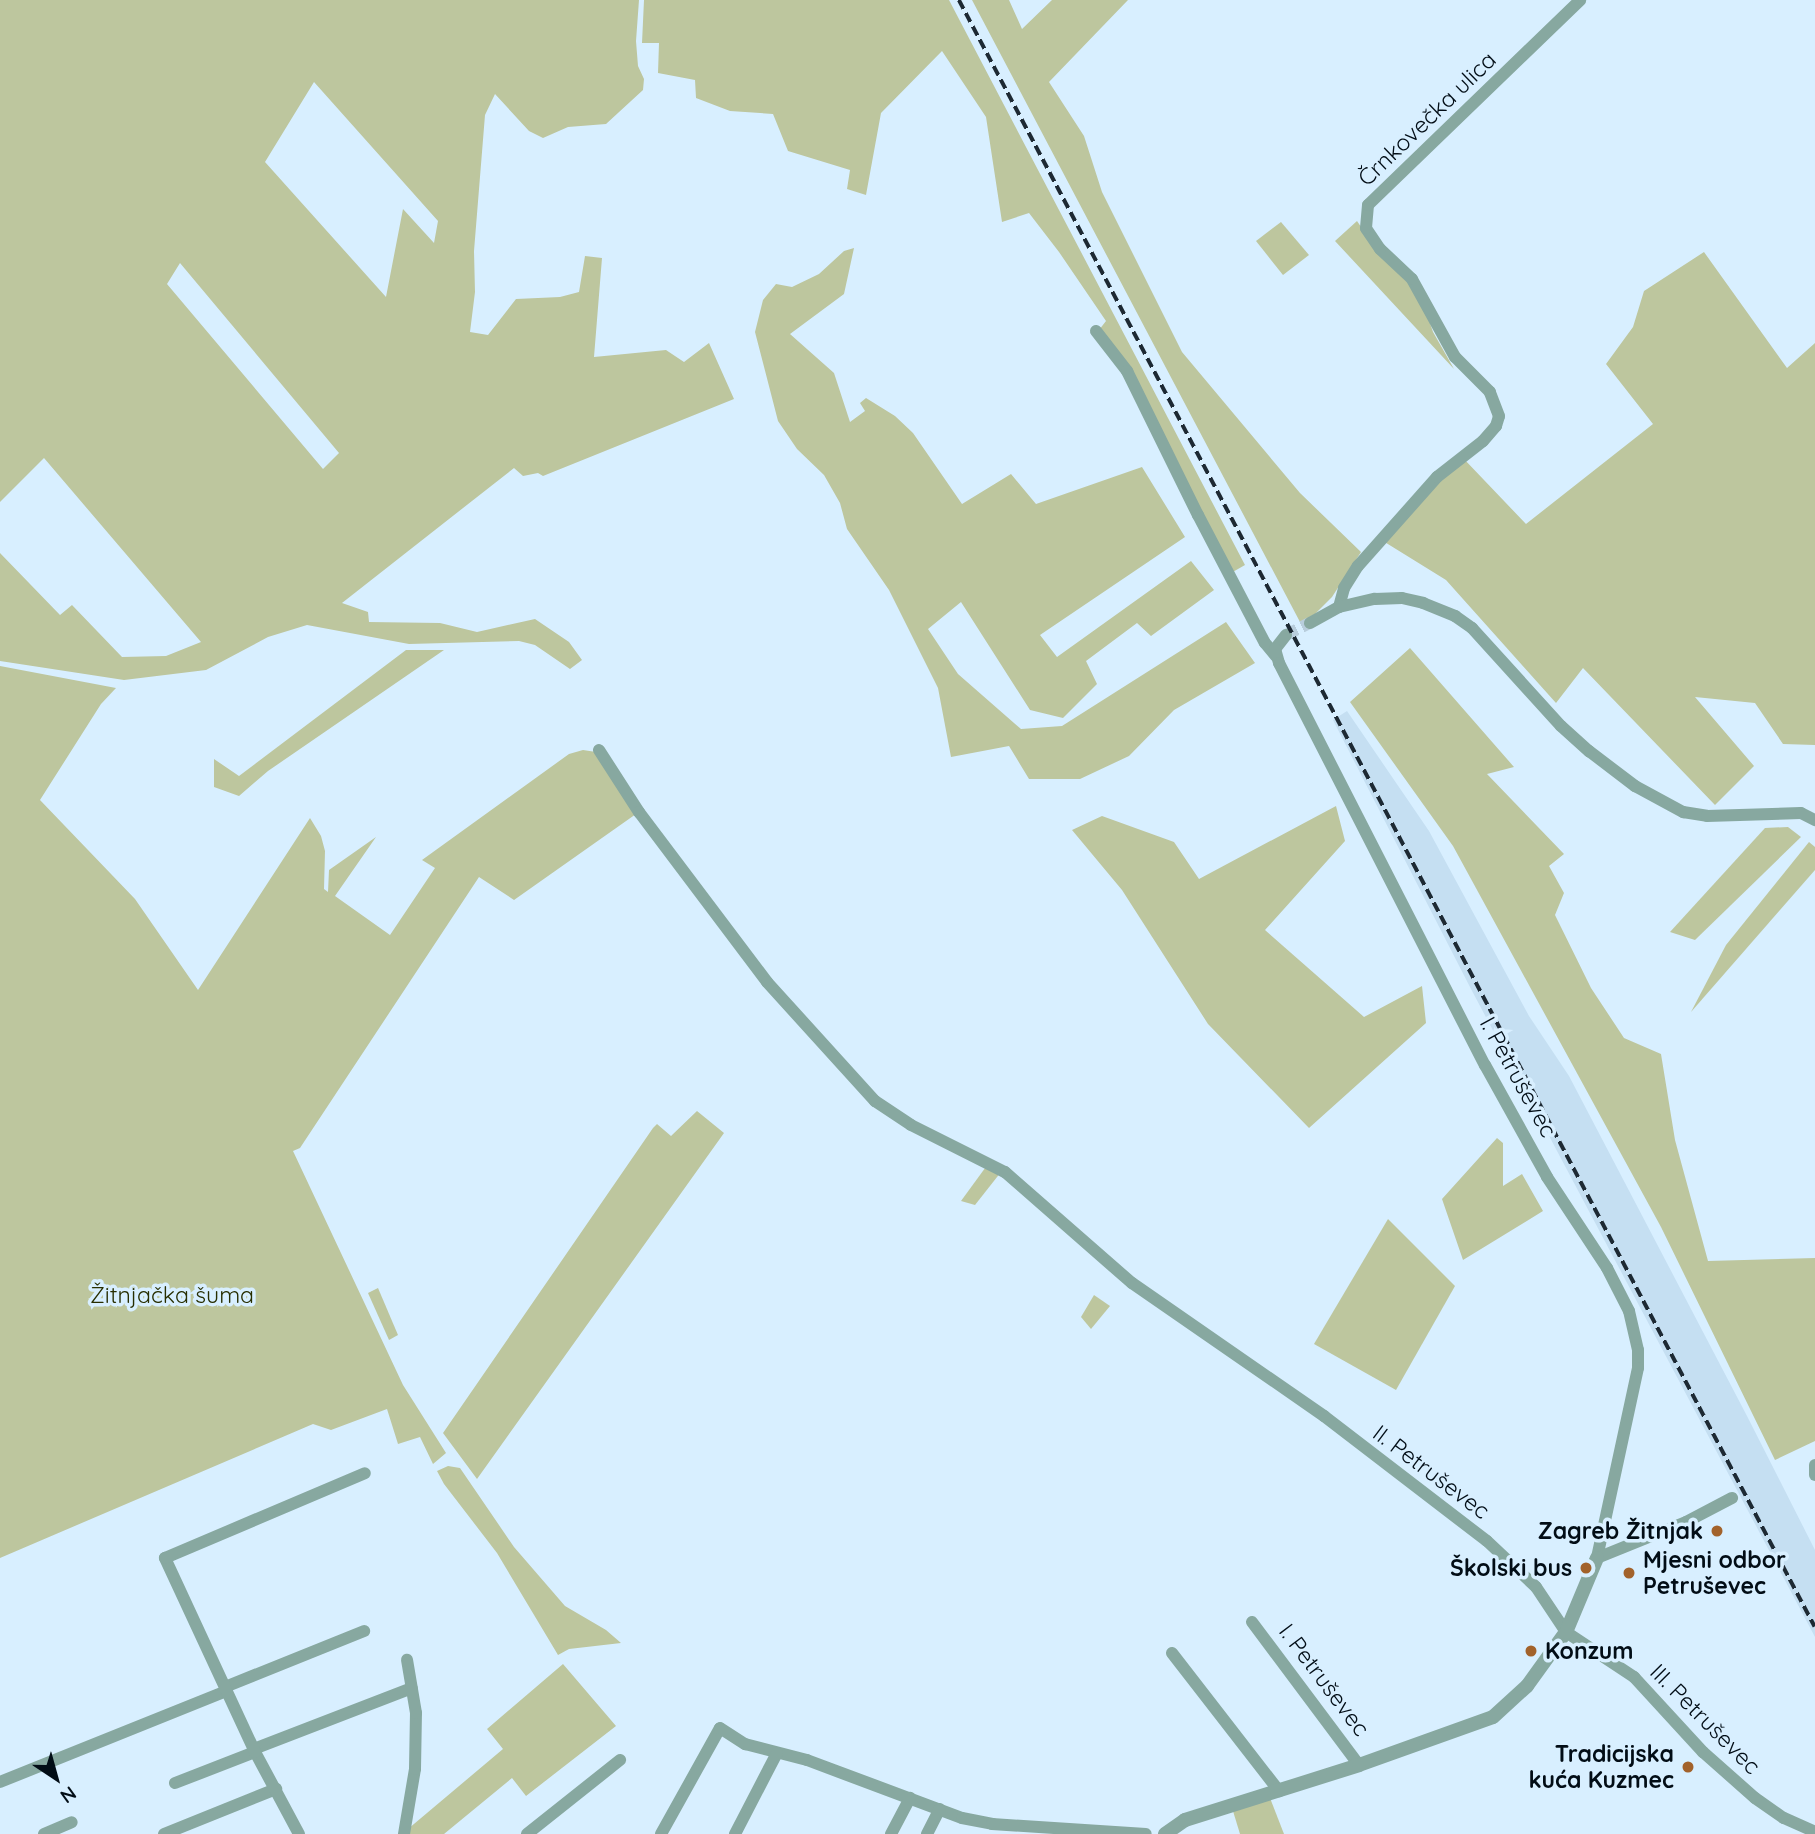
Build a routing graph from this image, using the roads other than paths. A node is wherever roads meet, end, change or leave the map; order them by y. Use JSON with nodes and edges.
{"nodes":[{"id":1,"x":1580,"y":0,"type":"edge"},
{"id":2,"x":1096,"y":331,"type":"dead end"},
{"id":3,"x":1339,"y":607,"type":"junction"},
{"id":4,"x":1310,"y":623,"type":"tunnel mouth"},
{"id":5,"x":1286,"y":635,"type":"tunnel mouth"},
{"id":6,"x":1276,"y":656,"type":"junction"},
{"id":7,"x":599,"y":750,"type":"dead end"},
{"id":8,"x":1815,"y":820,"type":"edge"},
{"id":9,"x":1815,"y":1466,"type":"edge"},
{"id":10,"x":365,"y":1473,"type":"dead end"},
{"id":11,"x":1815,"y":1475,"type":"edge"},
{"id":12,"x":1732,"y":1498,"type":"dead end"},
{"id":13,"x":1598,"y":1558,"type":"junction"},
{"id":14,"x":1252,"y":1622,"type":"dead end"},
{"id":15,"x":364,"y":1631,"type":"dead end"},
{"id":16,"x":1566,"y":1632,"type":"junction"},
{"id":17,"x":1171,"y":1653,"type":"dead end"},
{"id":18,"x":408,"y":1660,"type":"dead end"},
{"id":19,"x":412,"y":1688,"type":"junction"},
{"id":20,"x":226,"y":1689,"type":"junction"},
{"id":21,"x":255,"y":1750,"type":"junction"},
{"id":22,"x":777,"y":1753,"type":"junction"},
{"id":23,"x":620,"y":1760,"type":"dead end"},
{"id":24,"x":1359,"y":1765,"type":"junction"},
{"id":25,"x":0,"y":1782,"type":"edge"},
{"id":26,"x":175,"y":1783,"type":"dead end"},
{"id":27,"x":276,"y":1788,"type":"junction"},
{"id":28,"x":1279,"y":1791,"type":"junction"},
{"id":29,"x":910,"y":1798,"type":"junction"},
{"id":30,"x":940,"y":1809,"type":"junction"},
{"id":31,"x":72,"y":1822,"type":"dead end"},
{"id":32,"x":1815,"y":1832,"type":"edge"},
{"id":33,"x":44,"y":1834,"type":"edge"},
{"id":34,"x":164,"y":1834,"type":"edge"},
{"id":35,"x":299,"y":1834,"type":"edge"},
{"id":36,"x":404,"y":1834,"type":"edge"},
{"id":37,"x":527,"y":1834,"type":"edge"},
{"id":38,"x":661,"y":1834,"type":"edge"},
{"id":39,"x":736,"y":1834,"type":"edge"},
{"id":40,"x":891,"y":1834,"type":"edge"},
{"id":41,"x":927,"y":1834,"type":"edge"},
{"id":42,"x":1146,"y":1834,"type":"edge"},
{"id":43,"x":1165,"y":1834,"type":"edge"}],
"edges":[{"from":1,"to":3,"type":"street","name":"Črnkovečka ulica"},
{"from":2,"to":6,"type":"street","name":"I. Petruševec"},
{"from":3,"to":4,"type":"street"},
{"from":3,"to":8,"type":"street"},
{"from":5,"to":6,"type":"street"},
{"from":6,"to":13,"type":"street","name":"I. Petruševec"},
{"from":7,"to":16,"type":"street","name":"II. Petruševec"},
{"from":9,"to":11,"type":"street"},
{"from":10,"to":20,"type":"street"},
{"from":12,"to":13,"type":"street"},
{"from":13,"to":16,"type":"street","name":"I. Petruševec"},
{"from":14,"to":24,"type":"street","name":"I. Petruševec"},
{"from":15,"to":20,"type":"street"},
{"from":16,"to":24,"type":"street","name":"I. Petruševec"},
{"from":16,"to":32,"type":"street","name":"III. Petruševec"},
{"from":17,"to":28,"type":"street"},
{"from":18,"to":19,"type":"street"},
{"from":19,"to":21,"type":"street"},
{"from":19,"to":36,"type":"street"},
{"from":20,"to":21,"type":"street"},
{"from":20,"to":25,"type":"street"},
{"from":21,"to":26,"type":"street"},
{"from":21,"to":27,"type":"street"},
{"from":22,"to":29,"type":"street"},
{"from":22,"to":38,"type":"street"},
{"from":22,"to":39,"type":"street"},
{"from":23,"to":37,"type":"street"},
{"from":24,"to":28,"type":"street","name":"I. Petruševec"},
{"from":27,"to":34,"type":"street"},
{"from":27,"to":35,"type":"street"},
{"from":28,"to":43,"type":"street","name":"I. Petruševec"},
{"from":29,"to":30,"type":"street"},
{"from":29,"to":40,"type":"street"},
{"from":30,"to":41,"type":"street"},
{"from":30,"to":42,"type":"street"},
{"from":31,"to":33,"type":"street"}]}
